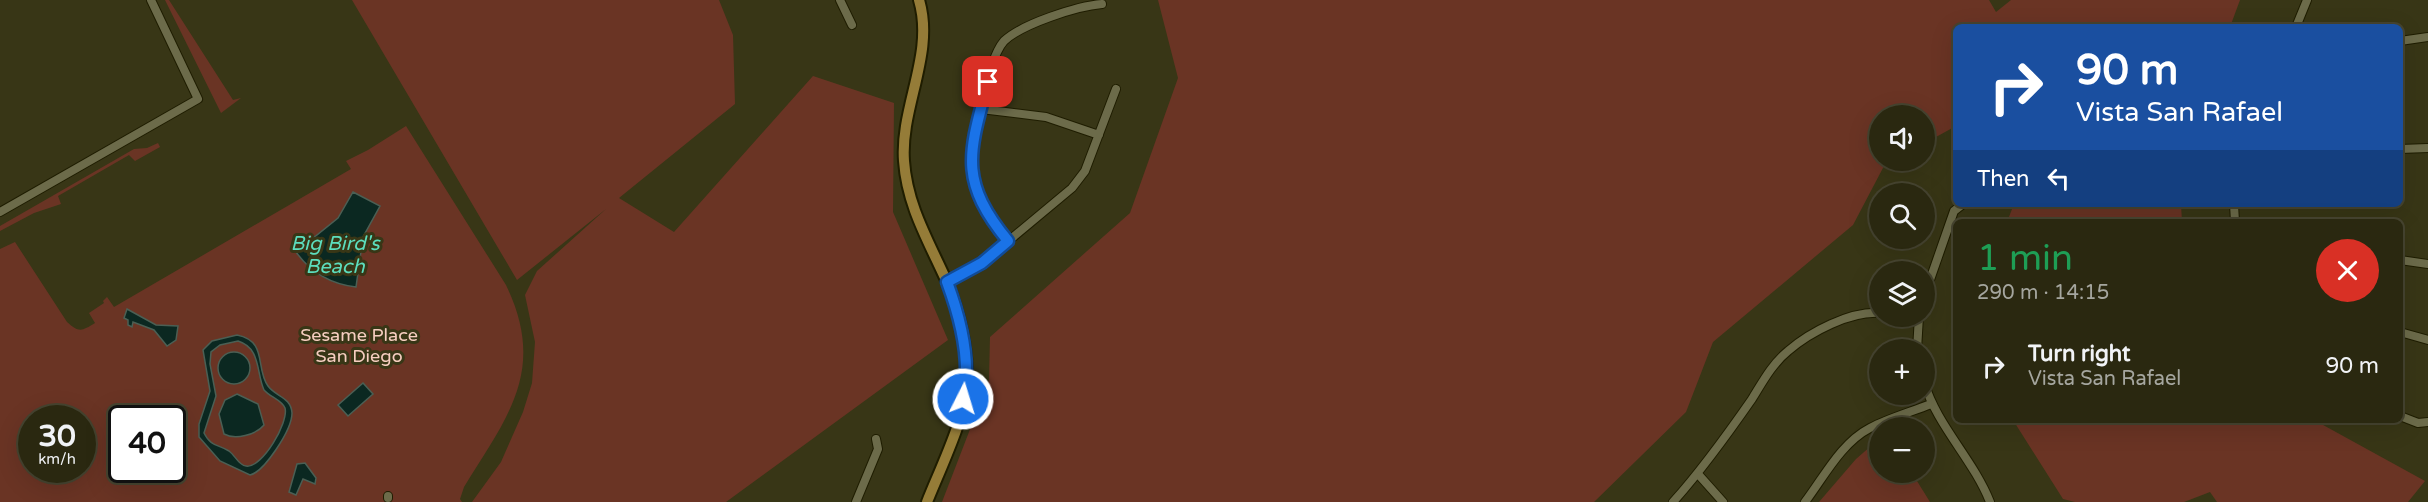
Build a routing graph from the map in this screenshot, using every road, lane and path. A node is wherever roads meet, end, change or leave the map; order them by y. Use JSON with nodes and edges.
{"nodes":[{"id":1,"x":151,"y":0,"type":"edge"},
{"id":2,"x":840,"y":0,"type":"edge"},
{"id":3,"x":919,"y":0,"type":"edge"},
{"id":4,"x":2307,"y":0,"type":"edge"},
{"id":5,"x":1102,"y":4,"type":"dead end"},
{"id":6,"x":2301,"y":24,"type":"edge"},
{"id":7,"x":852,"y":25,"type":"dead end"},
{"id":8,"x":2428,"y":37,"type":"edge"},
{"id":9,"x":2403,"y":41,"type":"edge"},
{"id":10,"x":1116,"y":89,"type":"dead end"},
{"id":11,"x":981,"y":109,"type":"junction"},
{"id":12,"x":1099,"y":135,"type":"junction"},
{"id":13,"x":2428,"y":148,"type":"edge"},
{"id":14,"x":2403,"y":149,"type":"edge"},
{"id":15,"x":1959,"y":207,"type":"edge"},
{"id":16,"x":0,"y":213,"type":"edge"},
{"id":17,"x":1008,"y":241,"type":"junction"},
{"id":18,"x":2403,"y":260,"type":"edge"},
{"id":19,"x":2428,"y":264,"type":"edge"},
{"id":20,"x":1935,"y":265,"type":"edge"},
{"id":21,"x":947,"y":282,"type":"junction"},
{"id":22,"x":1869,"y":312,"type":"edge"},
{"id":23,"x":2403,"y":333,"type":"edge"},
{"id":24,"x":2428,"y":340,"type":"edge"},
{"id":25,"x":1928,"y":405,"type":"edge"},
{"id":26,"x":1932,"y":405,"type":"edge"},
{"id":27,"x":2403,"y":417,"type":"edge"},
{"id":28,"x":2428,"y":422,"type":"edge"},
{"id":29,"x":876,"y":439,"type":"dead end"},
{"id":30,"x":1698,"y":474,"type":"junction"},
{"id":31,"x":856,"y":502,"type":"edge"},
{"id":32,"x":927,"y":502,"type":"edge"},
{"id":33,"x":1673,"y":502,"type":"edge"},
{"id":34,"x":1723,"y":502,"type":"edge"},
{"id":35,"x":1805,"y":502,"type":"edge"},
{"id":36,"x":1990,"y":502,"type":"edge"}],
"edges":[{"from":1,"to":16,"type":"street"},
{"from":2,"to":7,"type":"street"},
{"from":3,"to":21,"type":"street"},
{"from":4,"to":6,"type":"street"},
{"from":5,"to":11,"type":"street"},
{"from":8,"to":9,"type":"street"},
{"from":10,"to":12,"type":"street"},
{"from":11,"to":12,"type":"street"},
{"from":11,"to":17,"type":"street"},
{"from":12,"to":17,"type":"street"},
{"from":13,"to":14,"type":"street"},
{"from":15,"to":20,"type":"street"},
{"from":17,"to":21,"type":"street"},
{"from":18,"to":19,"type":"street"},
{"from":21,"to":32,"type":"street"},
{"from":22,"to":30,"type":"street"},
{"from":23,"to":24,"type":"street"},
{"from":25,"to":35,"type":"street"},
{"from":26,"to":36,"type":"street"},
{"from":27,"to":28,"type":"street"},
{"from":29,"to":31,"type":"street"},
{"from":30,"to":33,"type":"street"},
{"from":30,"to":34,"type":"street"}]}
